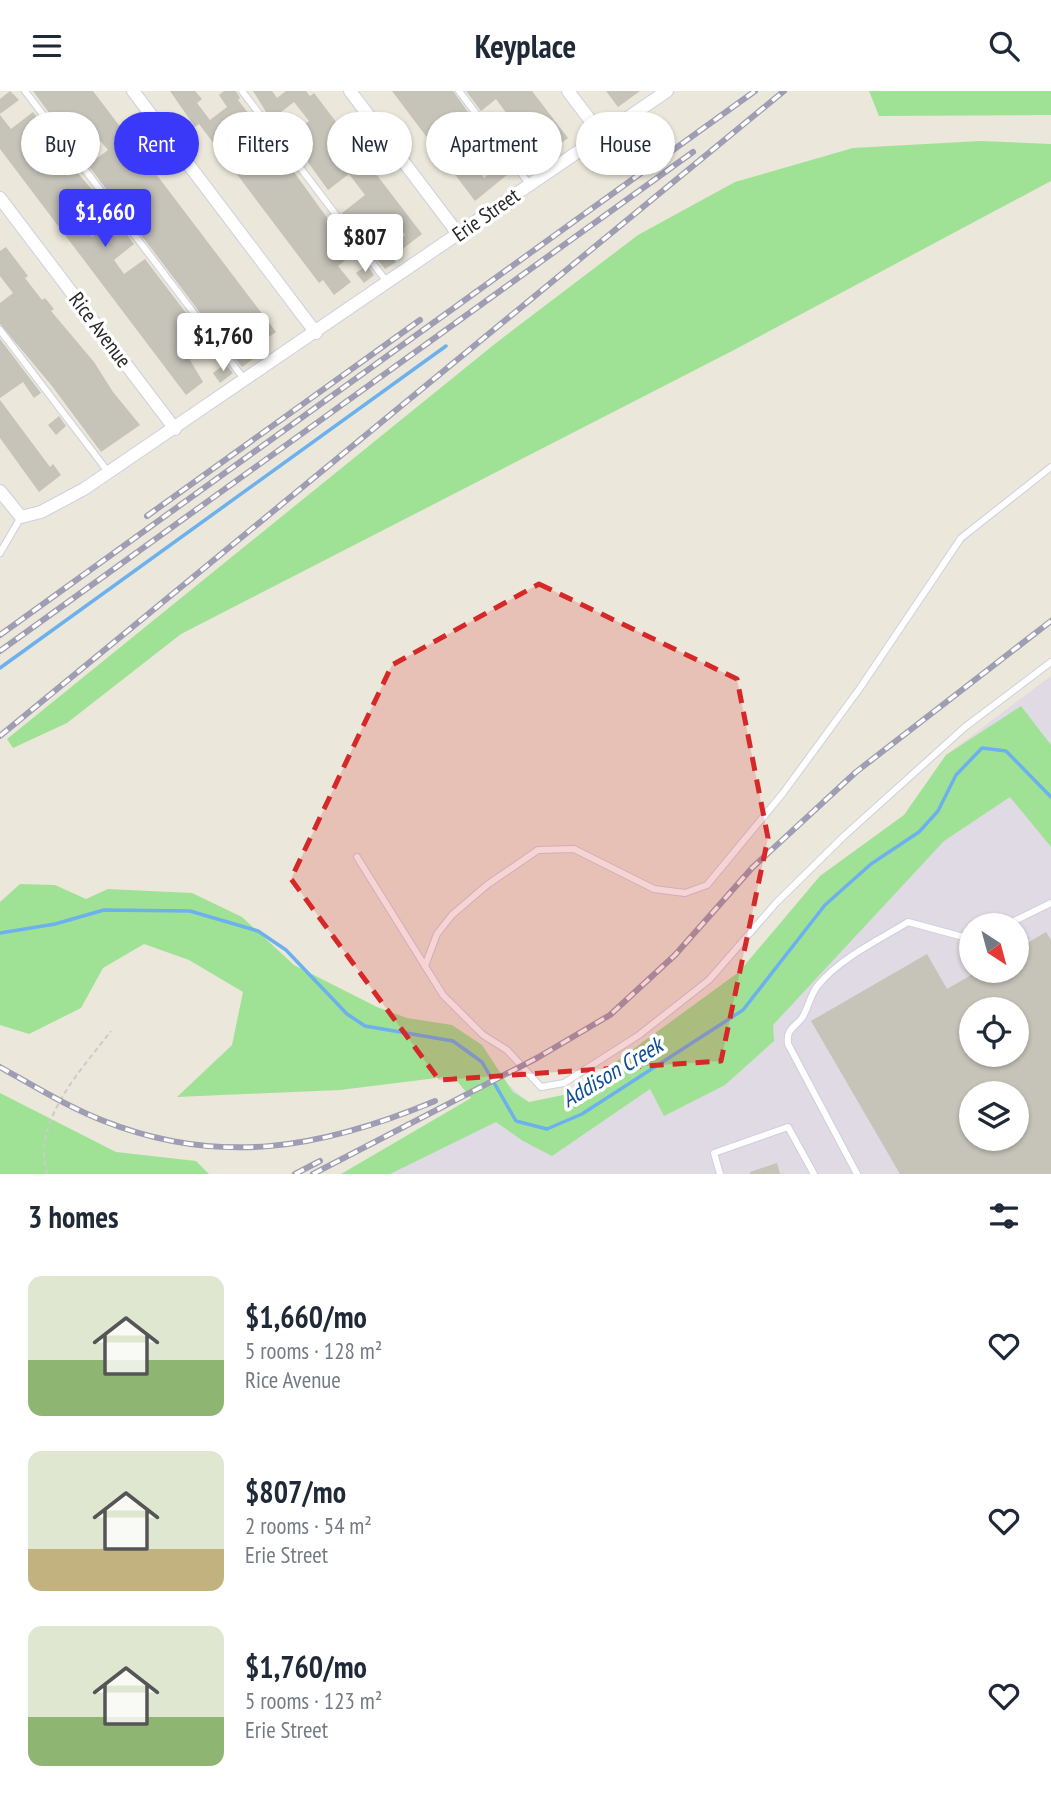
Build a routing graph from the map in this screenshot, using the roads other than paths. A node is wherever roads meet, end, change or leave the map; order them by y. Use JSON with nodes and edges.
{"nodes":[{"id":1,"x":25,"y":91,"type":"edge"},
{"id":2,"x":133,"y":91,"type":"edge"},
{"id":3,"x":242,"y":91,"type":"edge"},
{"id":4,"x":350,"y":91,"type":"edge"},
{"id":5,"x":459,"y":91,"type":"edge"},
{"id":6,"x":568,"y":91,"type":"edge"},
{"id":7,"x":667,"y":91,"type":"edge"},
{"id":8,"x":584,"y":112,"type":"edge"},
{"id":9,"x":638,"y":112,"type":"edge"},
{"id":10,"x":576,"y":155,"type":"edge"},
{"id":11,"x":530,"y":185,"type":"junction"},
{"id":12,"x":0,"y":198,"type":"edge"},
{"id":13,"x":459,"y":235,"type":"junction"},
{"id":14,"x":387,"y":282,"type":"junction"},
{"id":15,"x":0,"y":330,"type":"edge"},
{"id":16,"x":316,"y":333,"type":"junction"},
{"id":17,"x":245,"y":381,"type":"junction"},
{"id":18,"x":175,"y":429,"type":"junction"},
{"id":19,"x":1051,"y":467,"type":"edge"},
{"id":20,"x":109,"y":473,"type":"junction"},
{"id":21,"x":0,"y":491,"type":"edge"},
{"id":22,"x":21,"y":517,"type":"junction"},
{"id":23,"x":0,"y":553,"type":"edge"},
{"id":24,"x":1051,"y":662,"type":"edge"},
{"id":25,"x":357,"y":857,"type":"dead end"},
{"id":26,"x":1051,"y":904,"type":"edge"},
{"id":27,"x":1029,"y":914,"type":"edge"},
{"id":28,"x":959,"y":936,"type":"edge"},
{"id":29,"x":425,"y":965,"type":"junction"},
{"id":30,"x":720,"y":1174,"type":"edge"},
{"id":31,"x":814,"y":1174,"type":"edge"},
{"id":32,"x":857,"y":1174,"type":"edge"}],
"edges":[{"from":1,"to":17,"type":"lane"},
{"from":2,"to":16,"type":"street"},
{"from":3,"to":14,"type":"lane"},
{"from":4,"to":13,"type":"street"},
{"from":5,"to":11,"type":"lane"},
{"from":6,"to":8,"type":"street"},
{"from":7,"to":9,"type":"street","name":"Erie Street"},
{"from":10,"to":11,"type":"street","name":"Erie Street"},
{"from":11,"to":13,"type":"street","name":"Erie Street"},
{"from":12,"to":18,"type":"street","name":"Rice Avenue"},
{"from":13,"to":14,"type":"street","name":"Erie Street"},
{"from":14,"to":16,"type":"street","name":"Erie Street"},
{"from":15,"to":20,"type":"lane"},
{"from":16,"to":17,"type":"street","name":"Erie Street"},
{"from":17,"to":18,"type":"street","name":"Erie Street"},
{"from":18,"to":20,"type":"street","name":"Erie Street"},
{"from":19,"to":29,"type":"lane"},
{"from":20,"to":22,"type":"street","name":"Erie Street"},
{"from":21,"to":22,"type":"street"},
{"from":22,"to":23,"type":"lane"},
{"from":24,"to":29,"type":"lane"},
{"from":25,"to":29,"type":"lane"},
{"from":26,"to":27,"type":"lane"},
{"from":28,"to":32,"type":"lane"},
{"from":30,"to":31,"type":"lane"}]}
